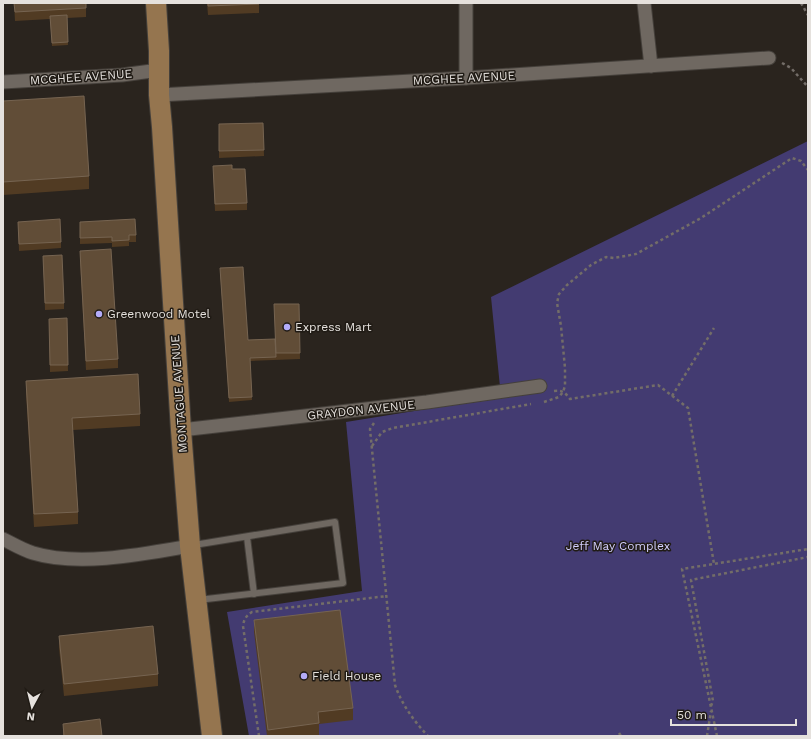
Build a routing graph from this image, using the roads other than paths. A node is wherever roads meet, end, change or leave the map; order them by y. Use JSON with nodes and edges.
{"nodes":[{"id":1,"x":156,"y":3,"type":"edge"},
{"id":2,"x":466,"y":3,"type":"edge"},
{"id":3,"x":644,"y":3,"type":"edge"},
{"id":4,"x":769,"y":58,"type":"road end"},
{"id":5,"x":651,"y":66,"type":"junction"},
{"id":6,"x":159,"y":70,"type":"junction"},
{"id":7,"x":466,"y":78,"type":"junction"},
{"id":8,"x":3,"y":82,"type":"edge"},
{"id":9,"x":159,"y":95,"type":"junction"},
{"id":10,"x":545,"y":389,"type":"road end"},
{"id":11,"x":181,"y":430,"type":"junction"},
{"id":12,"x":247,"y":537,"type":"junction"},
{"id":13,"x":3,"y":539,"type":"edge"},
{"id":14,"x":190,"y":546,"type":"junction"},
{"id":15,"x":254,"y":594,"type":"junction"},
{"id":16,"x":197,"y":601,"type":"junction"},
{"id":17,"x":212,"y":736,"type":"edge"}],
"edges":[{"from":1,"to":6,"type":"main road","name":"MONTAGUE AVENUE"},
{"from":2,"to":7,"type":"street"},
{"from":3,"to":5,"type":"street"},
{"from":4,"to":5,"type":"street","name":"MCGHEE AVENUE"},
{"from":5,"to":7,"type":"street","name":"MCGHEE AVENUE"},
{"from":6,"to":8,"type":"street","name":"MCGHEE AVENUE"},
{"from":6,"to":9,"type":"main road","name":"MONTAGUE AVENUE"},
{"from":7,"to":9,"type":"street","name":"MCGHEE AVENUE"},
{"from":9,"to":11,"type":"main road","name":"MONTAGUE AVENUE"},
{"from":10,"to":11,"type":"street","name":"GRAYDON AVENUE"},
{"from":11,"to":14,"type":"main road","name":"MONTAGUE AVENUE"},
{"from":12,"to":14,"type":"lane"},
{"from":12,"to":15,"type":"lane"},
{"from":12,"to":15,"type":"lane"},
{"from":13,"to":14,"type":"street"},
{"from":14,"to":16,"type":"main road","name":"MONTAGUE AVENUE"},
{"from":15,"to":16,"type":"lane"},
{"from":16,"to":17,"type":"main road","name":"MONTAGUE AVENUE"}]}
